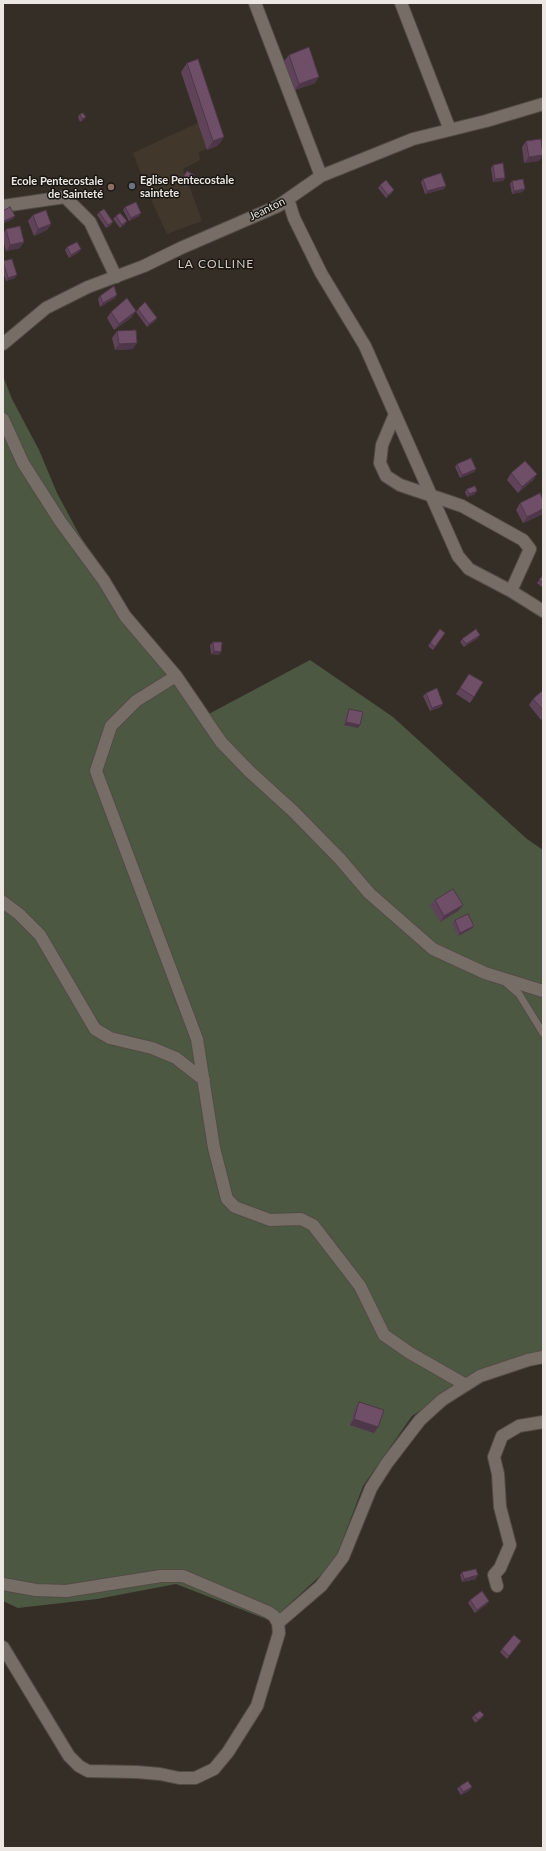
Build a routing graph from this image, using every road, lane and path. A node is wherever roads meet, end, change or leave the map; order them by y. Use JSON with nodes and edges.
{"nodes":[{"id":1,"x":255,"y":3,"type":"edge"},
{"id":2,"x":400,"y":3,"type":"edge"},
{"id":3,"x":543,"y":104,"type":"edge"},
{"id":4,"x":450,"y":130,"type":"junction"},
{"id":5,"x":321,"y":176,"type":"junction"},
{"id":6,"x":288,"y":199,"type":"junction"},
{"id":7,"x":3,"y":206,"type":"edge"},
{"id":8,"x":116,"y":277,"type":"junction"},
{"id":9,"x":3,"y":346,"type":"edge"},
{"id":10,"x":395,"y":414,"type":"junction"},
{"id":11,"x":3,"y":419,"type":"edge"},
{"id":12,"x":430,"y":494,"type":"junction"},
{"id":13,"x":511,"y":591,"type":"junction"},
{"id":14,"x":543,"y":611,"type":"edge"},
{"id":15,"x":176,"y":676,"type":"junction"},
{"id":16,"x":3,"y":902,"type":"edge"},
{"id":17,"x":500,"y":977,"type":"junction"},
{"id":18,"x":543,"y":992,"type":"edge"},
{"id":19,"x":543,"y":1033,"type":"edge"},
{"id":20,"x":204,"y":1080,"type":"junction"},
{"id":21,"x":543,"y":1357,"type":"edge"},
{"id":22,"x":466,"y":1385,"type":"junction"},
{"id":23,"x":543,"y":1422,"type":"edge"},
{"id":24,"x":3,"y":1584,"type":"edge"},
{"id":25,"x":498,"y":1586,"type":"dead end"},
{"id":26,"x":278,"y":1623,"type":"junction"},
{"id":27,"x":3,"y":1647,"type":"edge"}],
"edges":[{"from":1,"to":5,"type":"street"},
{"from":2,"to":4,"type":"street"},
{"from":3,"to":4,"type":"street","name":"Jeanton"},
{"from":4,"to":5,"type":"street","name":"Jeanton"},
{"from":5,"to":6,"type":"street","name":"Jeanton"},
{"from":6,"to":8,"type":"street","name":"Jeanton"},
{"from":6,"to":10,"type":"street"},
{"from":7,"to":8,"type":"street"},
{"from":8,"to":9,"type":"street","name":"Jeanton"},
{"from":10,"to":12,"type":"street"},
{"from":10,"to":12,"type":"street"},
{"from":11,"to":15,"type":"street"},
{"from":12,"to":13,"type":"street"},
{"from":12,"to":13,"type":"street"},
{"from":13,"to":14,"type":"street"},
{"from":15,"to":17,"type":"street"},
{"from":15,"to":20,"type":"street"},
{"from":16,"to":20,"type":"street"},
{"from":17,"to":18,"type":"street"},
{"from":17,"to":19,"type":"lane"},
{"from":20,"to":22,"type":"street"},
{"from":21,"to":22,"type":"street"},
{"from":22,"to":26,"type":"street"},
{"from":23,"to":25,"type":"street"},
{"from":24,"to":26,"type":"street"},
{"from":26,"to":27,"type":"street"}]}
